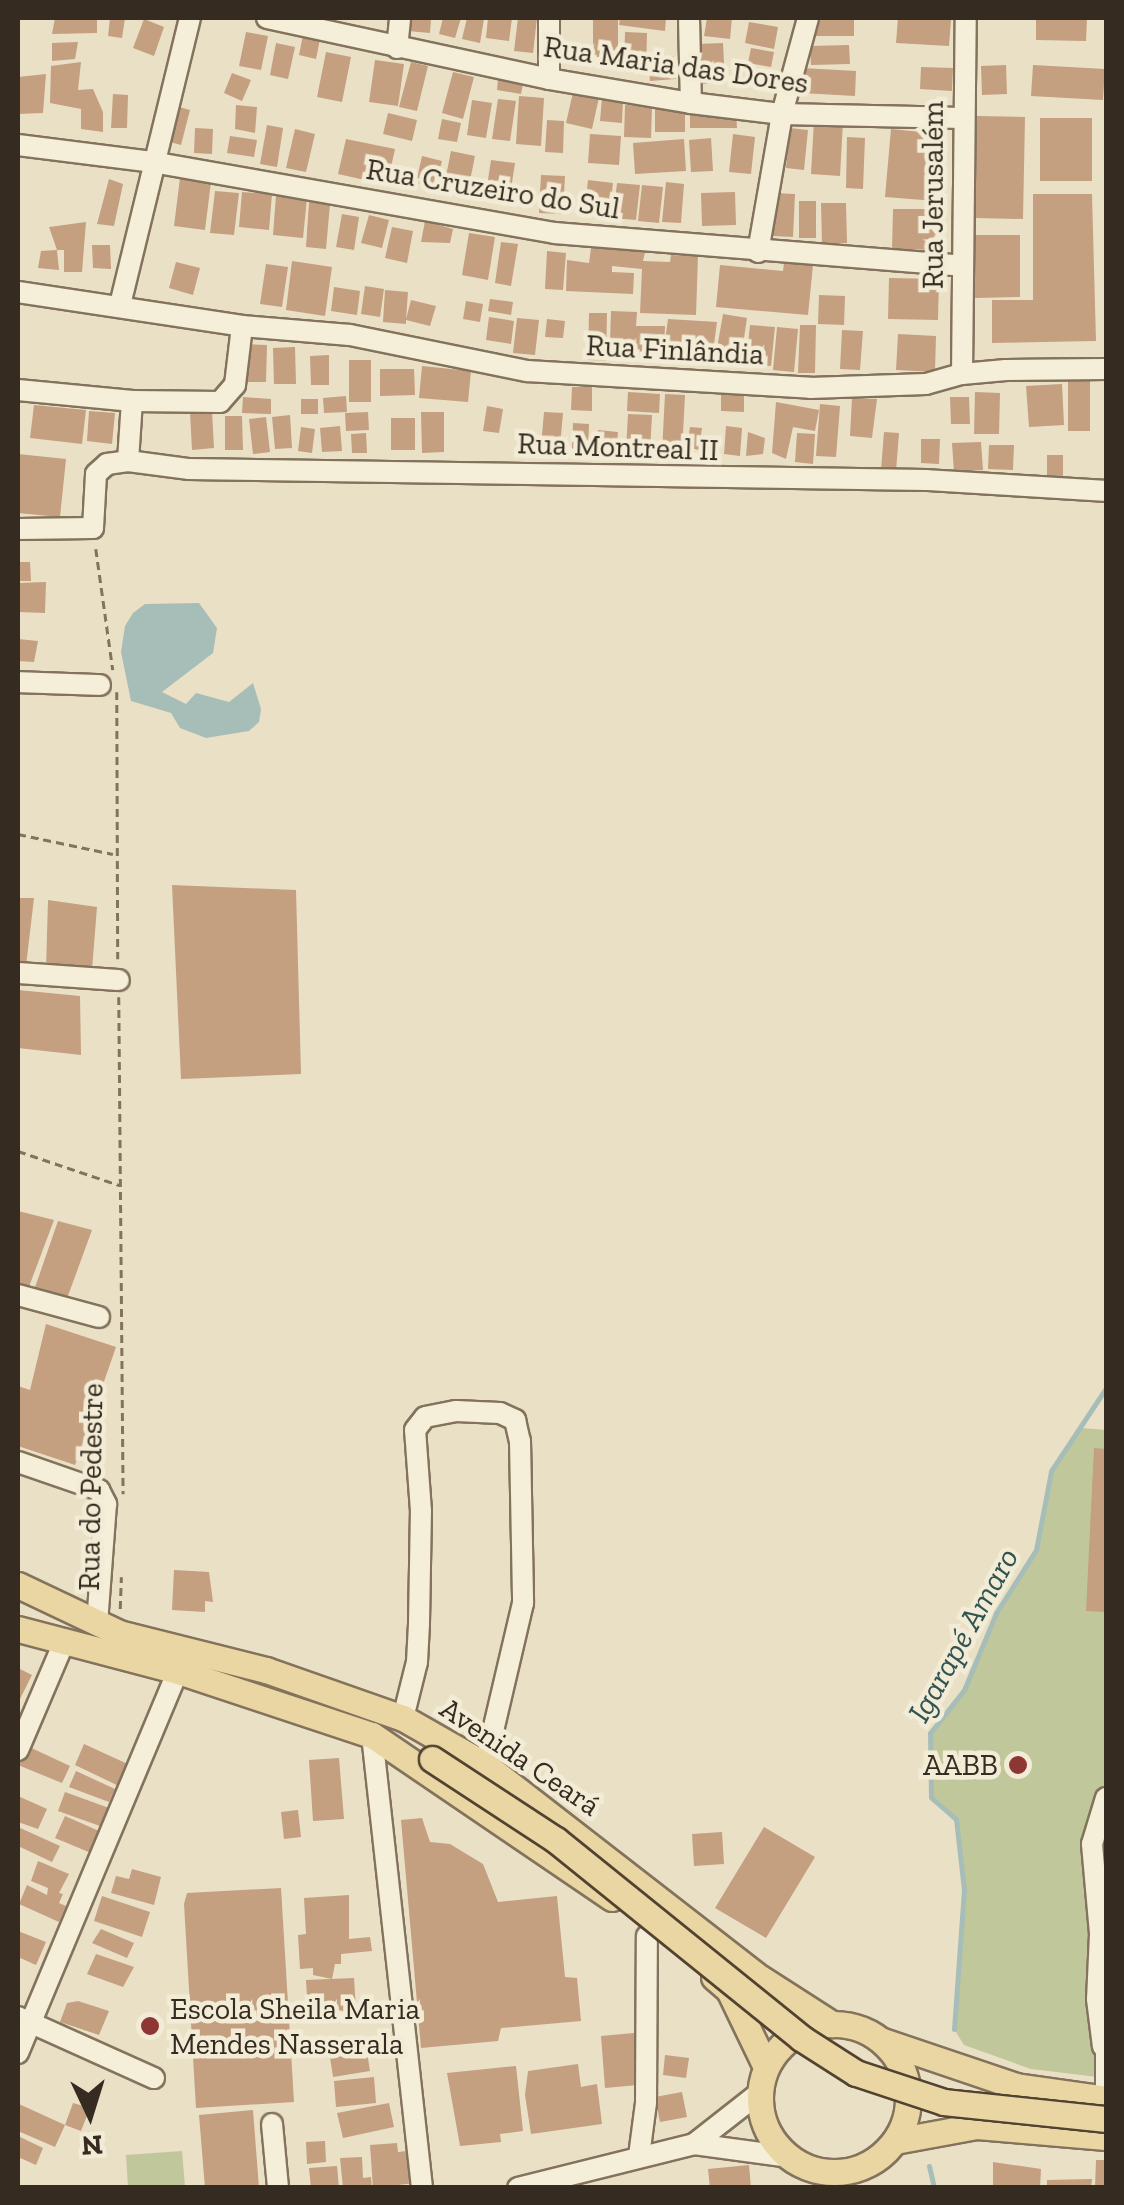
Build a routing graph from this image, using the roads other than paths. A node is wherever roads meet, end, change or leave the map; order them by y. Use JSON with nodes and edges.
{"nodes":[{"id":1,"x":190,"y":18,"type":"edge"},
{"id":2,"x":267,"y":18,"type":"edge"},
{"id":3,"x":400,"y":18,"type":"edge"},
{"id":4,"x":550,"y":18,"type":"edge"},
{"id":5,"x":689,"y":18,"type":"edge"},
{"id":6,"x":808,"y":18,"type":"edge"},
{"id":7,"x":966,"y":18,"type":"edge"},
{"id":8,"x":397,"y":48,"type":"junction"},
{"id":9,"x":550,"y":79,"type":"junction"},
{"id":10,"x":691,"y":103,"type":"junction"},
{"id":11,"x":782,"y":114,"type":"junction"},
{"id":12,"x":963,"y":118,"type":"junction"},
{"id":13,"x":18,"y":145,"type":"edge"},
{"id":14,"x":152,"y":162,"type":"junction"},
{"id":15,"x":758,"y":252,"type":"junction"},
{"id":16,"x":962,"y":266,"type":"junction"},
{"id":17,"x":18,"y":292,"type":"edge"},
{"id":18,"x":120,"y":305,"type":"junction"},
{"id":19,"x":242,"y":326,"type":"junction"},
{"id":20,"x":1106,"y":368,"type":"edge"},
{"id":21,"x":962,"y":374,"type":"junction"},
{"id":22,"x":18,"y":390,"type":"edge"},
{"id":23,"x":132,"y":401,"type":"junction"},
{"id":24,"x":128,"y":461,"type":"junction"},
{"id":25,"x":1106,"y":491,"type":"edge"},
{"id":26,"x":18,"y":529,"type":"edge"},
{"id":27,"x":18,"y":682,"type":"edge"},
{"id":28,"x":110,"y":684,"type":"road end"},
{"id":29,"x":18,"y":973,"type":"edge"},
{"id":30,"x":119,"y":980,"type":"road end"},
{"id":31,"x":18,"y":1294,"type":"edge"},
{"id":32,"x":99,"y":1317,"type":"dead end"},
{"id":33,"x":18,"y":1462,"type":"edge"},
{"id":34,"x":18,"y":1585,"type":"edge"},
{"id":35,"x":108,"y":1628,"type":"junction"},
{"id":36,"x":18,"y":1629,"type":"edge"},
{"id":37,"x":65,"y":1640,"type":"junction"},
{"id":38,"x":178,"y":1671,"type":"junction"},
{"id":39,"x":403,"y":1718,"type":"junction"},
{"id":40,"x":377,"y":1738,"type":"junction"},
{"id":41,"x":18,"y":1750,"type":"edge"},
{"id":42,"x":485,"y":1765,"type":"junction"},
{"id":43,"x":1106,"y":1798,"type":"edge"},
{"id":44,"x":1103,"y":1935,"type":"edge"},
{"id":45,"x":646,"y":1936,"type":"dead end"},
{"id":46,"x":24,"y":2020,"type":"edge"},
{"id":47,"x":832,"y":2024,"type":"junction"},
{"id":48,"x":883,"y":2041,"type":"junction"},
{"id":49,"x":1105,"y":2047,"type":"edge"},
{"id":50,"x":18,"y":2053,"type":"edge"},
{"id":51,"x":766,"y":2067,"type":"junction"},
{"id":52,"x":154,"y":2078,"type":"dead end"},
{"id":53,"x":760,"y":2093,"type":"junction"},
{"id":54,"x":1106,"y":2097,"type":"edge"},
{"id":55,"x":1106,"y":2119,"type":"edge"},
{"id":56,"x":272,"y":2124,"type":"dead end"},
{"id":57,"x":1106,"y":2137,"type":"edge"},
{"id":58,"x":895,"y":2141,"type":"junction"},
{"id":59,"x":694,"y":2144,"type":"junction"},
{"id":60,"x":640,"y":2156,"type":"junction"},
{"id":61,"x":790,"y":2157,"type":"junction"},
{"id":62,"x":607,"y":2177,"type":"edge"},
{"id":63,"x":278,"y":2188,"type":"edge"},
{"id":64,"x":422,"y":2188,"type":"edge"},
{"id":65,"x":518,"y":2188,"type":"edge"}],
"edges":[{"from":1,"to":14,"type":"street"},
{"from":2,"to":8,"type":"street","name":"Rua Maria das Dores"},
{"from":3,"to":8,"type":"street"},
{"from":4,"to":9,"type":"street"},
{"from":5,"to":10,"type":"street"},
{"from":6,"to":11,"type":"street"},
{"from":7,"to":12,"type":"street","name":"Rua Jerusalém"},
{"from":8,"to":9,"type":"street","name":"Rua Maria das Dores"},
{"from":9,"to":10,"type":"street","name":"Rua Maria das Dores"},
{"from":10,"to":11,"type":"street","name":"Rua Maria das Dores"},
{"from":11,"to":12,"type":"street","name":"Rua Maria das Dores"},
{"from":11,"to":15,"type":"street"},
{"from":12,"to":16,"type":"street","name":"Rua Jerusalém"},
{"from":13,"to":14,"type":"street","name":"Rua Cruzeiro do Sul"},
{"from":14,"to":15,"type":"street","name":"Rua Cruzeiro do Sul"},
{"from":14,"to":18,"type":"street"},
{"from":15,"to":16,"type":"street","name":"Rua Cruzeiro do Sul"},
{"from":16,"to":21,"type":"street","name":"Rua Jerusalém"},
{"from":17,"to":18,"type":"street","name":"Rua Finlândia"},
{"from":18,"to":19,"type":"street","name":"Rua Finlândia"},
{"from":19,"to":21,"type":"street","name":"Rua Finlândia"},
{"from":19,"to":23,"type":"street"},
{"from":20,"to":21,"type":"street","name":"Rua Finlândia"},
{"from":22,"to":23,"type":"street"},
{"from":23,"to":24,"type":"street"},
{"from":24,"to":25,"type":"street","name":"Rua Montreal II"},
{"from":24,"to":26,"type":"street"},
{"from":27,"to":28,"type":"street"},
{"from":29,"to":30,"type":"street"},
{"from":31,"to":32,"type":"street"},
{"from":33,"to":35,"type":"street"},
{"from":34,"to":35,"type":"main road","name":"Avenida Ceará"},
{"from":35,"to":39,"type":"main road","name":"Avenida Ceará"},
{"from":36,"to":37,"type":"main road"},
{"from":37,"to":38,"type":"main road"},
{"from":37,"to":41,"type":"street"},
{"from":38,"to":40,"type":"main road"},
{"from":38,"to":46,"type":"street"},
{"from":39,"to":42,"type":"main road","name":"Avenida Ceará"},
{"from":39,"to":42,"type":"street"},
{"from":40,"to":51,"type":"main road"},
{"from":40,"to":55,"type":"main road","bridge":true},
{"from":40,"to":64,"type":"street"},
{"from":42,"to":47,"type":"main road","name":"Avenida Ceará"},
{"from":43,"to":44,"type":"street"},
{"from":44,"to":49,"type":"street"},
{"from":45,"to":60,"type":"street"},
{"from":46,"to":50,"type":"street"},
{"from":46,"to":52,"type":"street"},
{"from":47,"to":48,"type":"main road"},
{"from":47,"to":51,"type":"main road"},
{"from":48,"to":54,"type":"main road"},
{"from":48,"to":58,"type":"main road"},
{"from":49,"to":54,"type":"street"},
{"from":51,"to":53,"type":"main road"},
{"from":53,"to":59,"type":"street"},
{"from":53,"to":61,"type":"main road"},
{"from":56,"to":63,"type":"street"},
{"from":57,"to":58,"type":"main road"},
{"from":58,"to":61,"type":"main road"},
{"from":59,"to":60,"type":"street"},
{"from":59,"to":61,"type":"street"},
{"from":60,"to":62,"type":"street"},
{"from":62,"to":65,"type":"street"}]}
